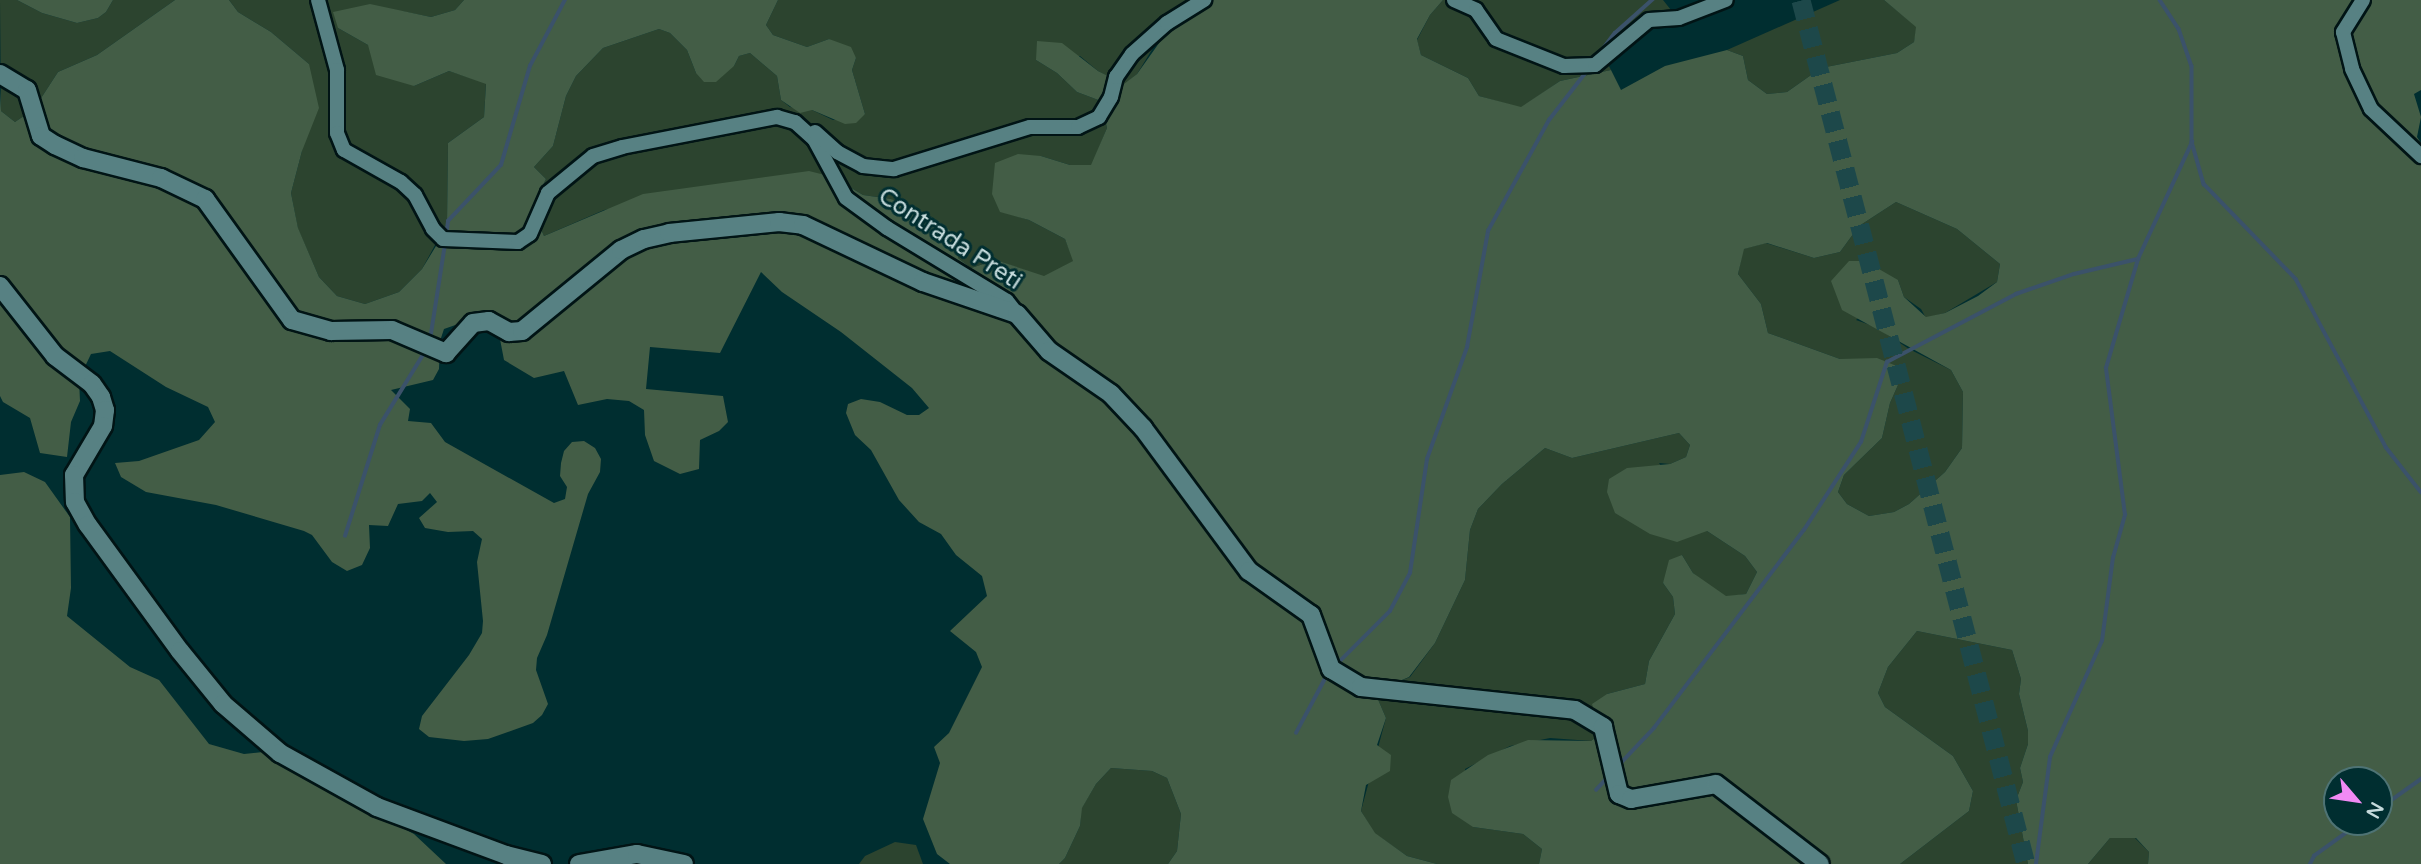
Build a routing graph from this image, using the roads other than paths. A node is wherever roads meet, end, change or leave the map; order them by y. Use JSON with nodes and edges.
{"nodes":[{"id":1,"x":318,"y":0,"type":"edge"},
{"id":2,"x":1204,"y":0,"type":"edge"},
{"id":3,"x":1454,"y":0,"type":"edge"},
{"id":4,"x":1726,"y":0,"type":"edge"},
{"id":5,"x":2363,"y":0,"type":"edge"},
{"id":6,"x":0,"y":74,"type":"edge"},
{"id":7,"x":795,"y":122,"type":"junction"},
{"id":8,"x":2421,"y":156,"type":"edge"},
{"id":9,"x":0,"y":286,"type":"edge"},
{"id":10,"x":1017,"y":314,"type":"junction"},
{"id":11,"x":542,"y":864,"type":"edge"},
{"id":12,"x":579,"y":864,"type":"edge"},
{"id":13,"x":684,"y":864,"type":"edge"},
{"id":14,"x":1821,"y":864,"type":"edge"}],
"edges":[{"from":1,"to":7,"type":"street"},
{"from":2,"to":7,"type":"street"},
{"from":3,"to":4,"type":"street"},
{"from":5,"to":8,"type":"street"},
{"from":6,"to":10,"type":"street"},
{"from":7,"to":10,"type":"street","name":"Contrada Preti"},
{"from":9,"to":11,"type":"street"},
{"from":10,"to":14,"type":"street","name":"Contrada Preti"},
{"from":12,"to":13,"type":"street"}]}
